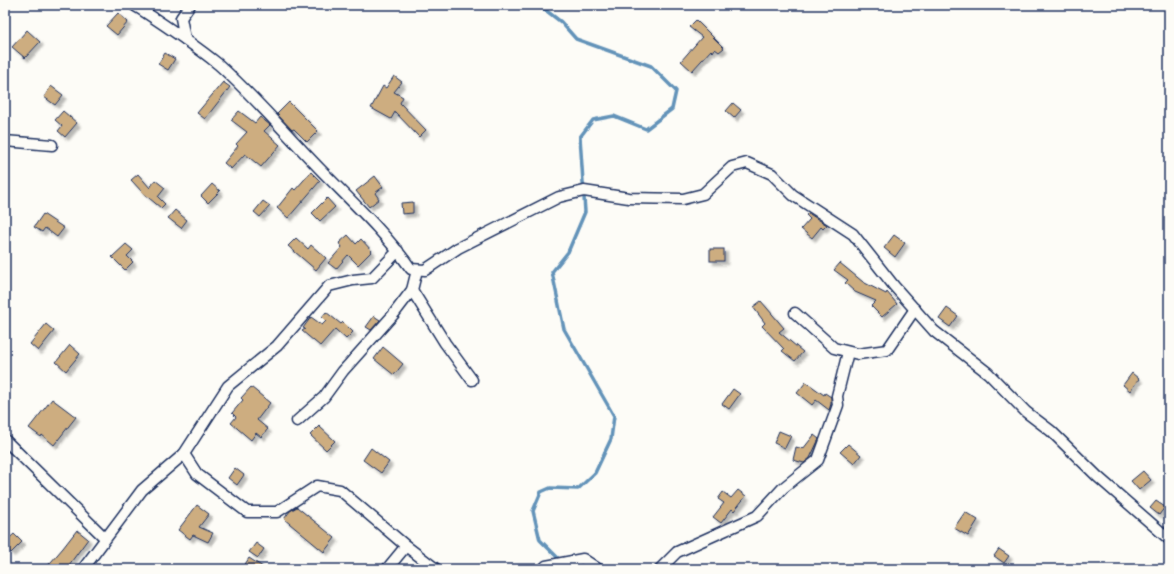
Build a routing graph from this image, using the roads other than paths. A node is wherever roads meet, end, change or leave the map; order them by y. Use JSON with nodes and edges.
{"nodes":[{"id":1,"x":134,"y":5,"type":"edge"},
{"id":2,"x":190,"y":5,"type":"edge"},
{"id":3,"x":186,"y":38,"type":"junction"},
{"id":4,"x":5,"y":141,"type":"edge"},
{"id":5,"x":52,"y":145,"type":"dead end"},
{"id":6,"x":398,"y":251,"type":"junction"},
{"id":7,"x":417,"y":270,"type":"junction"},
{"id":8,"x":412,"y":290,"type":"junction"},
{"id":9,"x":915,"y":309,"type":"junction"},
{"id":10,"x":795,"y":312,"type":"dead end"},
{"id":11,"x":848,"y":352,"type":"junction"},
{"id":12,"x":472,"y":380,"type":"dead end"},
{"id":13,"x":297,"y":420,"type":"dead end"},
{"id":14,"x":5,"y":440,"type":"edge"},
{"id":15,"x":184,"y":454,"type":"junction"},
{"id":16,"x":105,"y":538,"type":"junction"},
{"id":17,"x":1169,"y":539,"type":"edge"},
{"id":18,"x":406,"y":546,"type":"junction"},
{"id":19,"x":83,"y":569,"type":"edge"},
{"id":20,"x":387,"y":569,"type":"edge"},
{"id":21,"x":436,"y":569,"type":"edge"},
{"id":22,"x":543,"y":569,"type":"edge"},
{"id":23,"x":598,"y":569,"type":"edge"},
{"id":24,"x":660,"y":569,"type":"edge"}],
"edges":[{"from":1,"to":3,"type":"street"},
{"from":2,"to":3,"type":"street"},
{"from":3,"to":6,"type":"street"},
{"from":4,"to":5,"type":"street"},
{"from":6,"to":7,"type":"street"},
{"from":6,"to":15,"type":"street"},
{"from":7,"to":8,"type":"street"},
{"from":7,"to":9,"type":"street"},
{"from":8,"to":12,"type":"street"},
{"from":8,"to":13,"type":"street"},
{"from":9,"to":11,"type":"street"},
{"from":9,"to":17,"type":"street"},
{"from":10,"to":11,"type":"street"},
{"from":11,"to":24,"type":"street"},
{"from":14,"to":16,"type":"street"},
{"from":15,"to":16,"type":"street"},
{"from":15,"to":18,"type":"street"},
{"from":16,"to":19,"type":"street"},
{"from":18,"to":20,"type":"street"},
{"from":18,"to":21,"type":"street"},
{"from":22,"to":23,"type":"street"}]}
